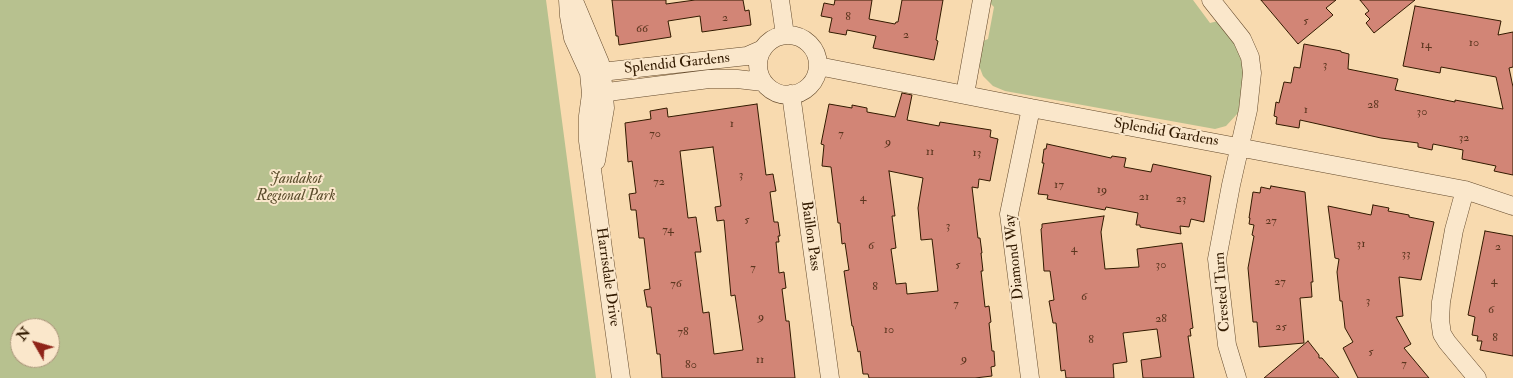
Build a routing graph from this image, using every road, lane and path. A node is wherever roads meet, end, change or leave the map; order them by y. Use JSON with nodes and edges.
{"nodes":[{"id":1,"x":568,"y":0,"type":"edge"},
{"id":2,"x":574,"y":0,"type":"edge"},
{"id":3,"x":780,"y":0,"type":"edge"},
{"id":4,"x":982,"y":0,"type":"edge"},
{"id":5,"x":1211,"y":0,"type":"edge"},
{"id":6,"x":785,"y":35,"type":"junction"},
{"id":7,"x":763,"y":49,"type":"junction"},
{"id":8,"x":818,"y":66,"type":"junction"},
{"id":9,"x":596,"y":73,"type":"junction"},
{"id":10,"x":763,"y":82,"type":"junction"},
{"id":11,"x":598,"y":93,"type":"junction"},
{"id":12,"x":791,"y":94,"type":"junction"},
{"id":13,"x":966,"y":94,"type":"junction"},
{"id":14,"x":1030,"y":108,"type":"junction"},
{"id":15,"x":1240,"y":146,"type":"junction"},
{"id":16,"x":1465,"y":190,"type":"junction"},
{"id":17,"x":1513,"y":206,"type":"edge"},
{"id":18,"x":621,"y":378,"type":"edge"},
{"id":19,"x":830,"y":378,"type":"edge"},
{"id":20,"x":1030,"y":378,"type":"edge"},
{"id":21,"x":1237,"y":378,"type":"edge"},
{"id":22,"x":1477,"y":378,"type":"edge"}],
"edges":[{"from":1,"to":9,"type":"street","name":"Harrisdale Drive"},
{"from":2,"to":9,"type":"street","name":"Harrisdale Drive"},
{"from":3,"to":6,"type":"street"},
{"from":4,"to":13,"type":"street"},
{"from":5,"to":15,"type":"street","name":"Crested Turn"},
{"from":6,"to":7,"type":"street"},
{"from":6,"to":8,"type":"street"},
{"from":7,"to":9,"type":"street","name":"Splendid Gardens"},
{"from":7,"to":10,"type":"street"},
{"from":8,"to":12,"type":"street"},
{"from":8,"to":13,"type":"street","name":"Splendid Gardens"},
{"from":9,"to":11,"type":"street","name":"Harrisdale Drive"},
{"from":10,"to":11,"type":"street","name":"Splendid Gardens"},
{"from":10,"to":12,"type":"street"},
{"from":11,"to":18,"type":"street","name":"Harrisdale Drive"},
{"from":12,"to":19,"type":"street","name":"Baillon Pass"},
{"from":13,"to":14,"type":"street","name":"Splendid Gardens"},
{"from":14,"to":15,"type":"street","name":"Splendid Gardens"},
{"from":14,"to":20,"type":"street","name":"Diamond Way"},
{"from":15,"to":16,"type":"street","name":"Splendid Gardens"},
{"from":15,"to":21,"type":"street","name":"Crested Turn"},
{"from":16,"to":17,"type":"street","name":"Splendid Gardens"},
{"from":16,"to":22,"type":"street"}]}
